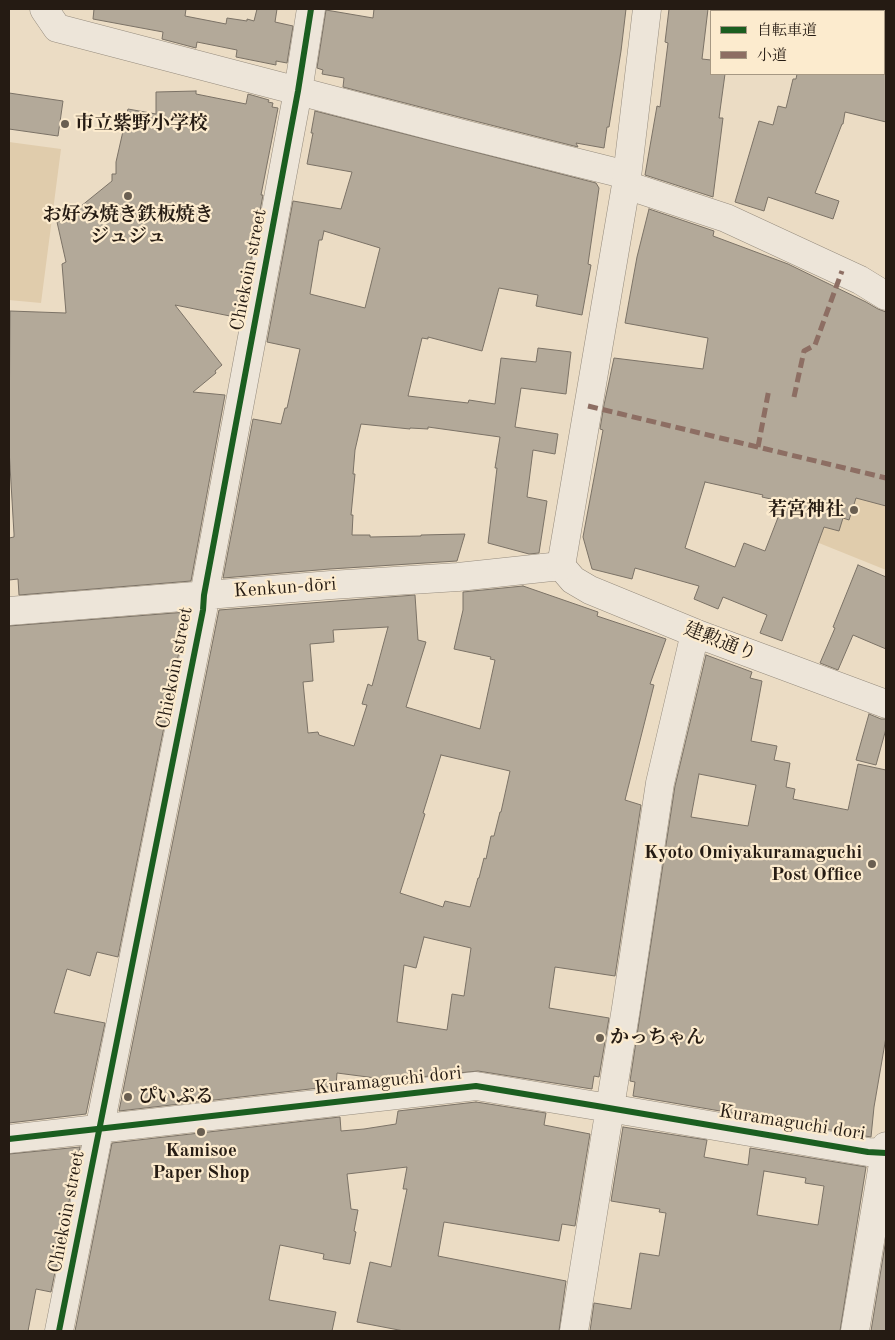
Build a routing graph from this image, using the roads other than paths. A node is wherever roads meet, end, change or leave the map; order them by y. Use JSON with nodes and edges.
{"nodes":[{"id":1,"x":44,"y":9,"type":"edge"},
{"id":2,"x":311,"y":9,"type":"edge"},
{"id":3,"x":647,"y":9,"type":"edge"},
{"id":4,"x":298,"y":91,"type":"junction"},
{"id":5,"x":626,"y":180,"type":"junction"},
{"id":6,"x":886,"y":296,"type":"edge"},
{"id":7,"x":562,"y":566,"type":"junction"},
{"id":8,"x":204,"y":595,"type":"junction"},
{"id":9,"x":9,"y":611,"type":"edge"},
{"id":10,"x":696,"y":633,"type":"junction"},
{"id":11,"x":886,"y":704,"type":"edge"},
{"id":12,"x":610,"y":1108,"type":"junction"},
{"id":13,"x":99,"y":1128,"type":"junction"},
{"id":14,"x":9,"y":1139,"type":"edge"},
{"id":15,"x":886,"y":1150,"type":"edge"},
{"id":16,"x":59,"y":1331,"type":"edge"},
{"id":17,"x":574,"y":1331,"type":"edge"},
{"id":18,"x":855,"y":1331,"type":"edge"}],
"edges":[{"from":1,"to":4,"type":"street"},
{"from":2,"to":4,"type":"street","name":"Chiekoin street"},
{"from":3,"to":5,"type":"street"},
{"from":4,"to":5,"type":"street"},
{"from":4,"to":8,"type":"street","name":"Chiekoin street"},
{"from":5,"to":6,"type":"street"},
{"from":5,"to":7,"type":"street"},
{"from":7,"to":8,"type":"street","name":"Kenkun-dōri"},
{"from":7,"to":10,"type":"street","name":"建勲通り"},
{"from":8,"to":9,"type":"street","name":"Kenkun-dōri"},
{"from":8,"to":13,"type":"street","name":"Chiekoin street"},
{"from":10,"to":11,"type":"street","name":"建勲通り"},
{"from":10,"to":12,"type":"street"},
{"from":12,"to":13,"type":"street","name":"Kuramaguchi dori"},
{"from":12,"to":15,"type":"street","name":"Kuramaguchi dori"},
{"from":12,"to":17,"type":"street"},
{"from":13,"to":14,"type":"street","name":"Kuramaguchi dori"},
{"from":13,"to":16,"type":"street","name":"Chiekoin street"},
{"from":15,"to":18,"type":"street"}]}
